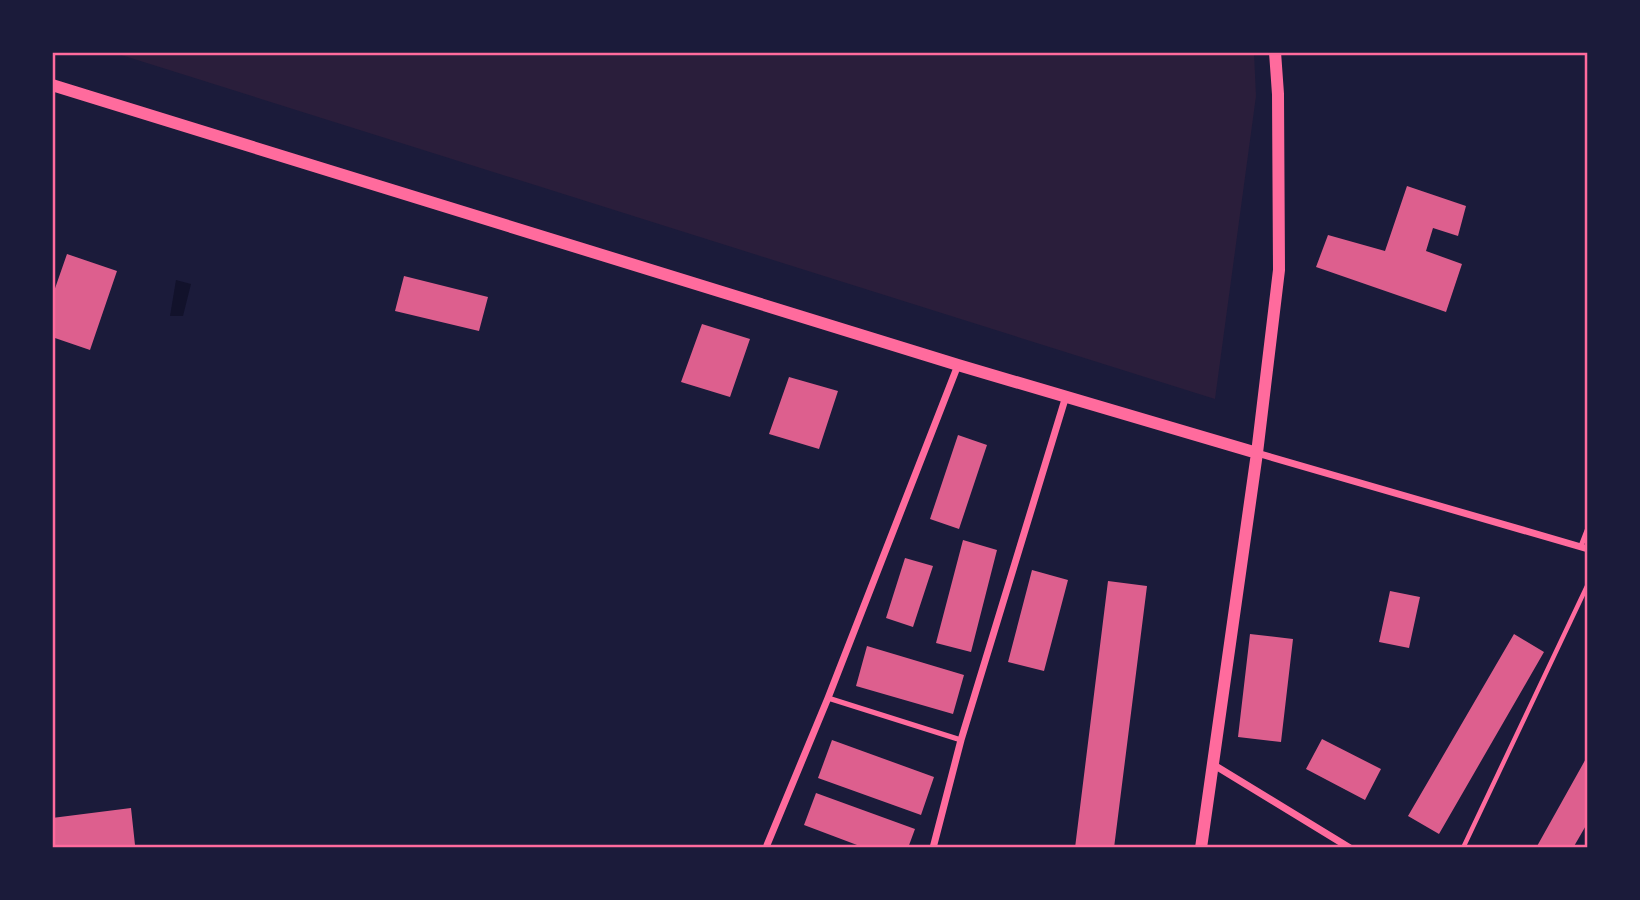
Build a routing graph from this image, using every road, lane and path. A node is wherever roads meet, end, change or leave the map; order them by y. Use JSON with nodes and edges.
{"nodes":[{"id":1,"x":1275,"y":52,"type":"edge"},
{"id":2,"x":52,"y":85,"type":"edge"},
{"id":3,"x":958,"y":365,"type":"junction"},
{"id":4,"x":1066,"y":396,"type":"junction"},
{"id":5,"x":1257,"y":453,"type":"junction"},
{"id":6,"x":1587,"y":528,"type":"edge"},
{"id":7,"x":1584,"y":548,"type":"edge"},
{"id":8,"x":1587,"y":584,"type":"edge"},
{"id":9,"x":828,"y":698,"type":"junction"},
{"id":10,"x":961,"y":740,"type":"junction"},
{"id":11,"x":1214,"y":765,"type":"junction"},
{"id":12,"x":766,"y":845,"type":"dead end"},
{"id":13,"x":933,"y":848,"type":"edge"},
{"id":14,"x":1201,"y":848,"type":"edge"},
{"id":15,"x":1350,"y":848,"type":"edge"},
{"id":16,"x":1463,"y":848,"type":"edge"}],
"edges":[{"from":1,"to":5,"type":"street"},
{"from":2,"to":3,"type":"street"},
{"from":3,"to":4,"type":"street"},
{"from":3,"to":9,"type":"street"},
{"from":4,"to":5,"type":"street"},
{"from":4,"to":10,"type":"street"},
{"from":5,"to":7,"type":"street"},
{"from":5,"to":11,"type":"street"},
{"from":6,"to":7,"type":"lane"},
{"from":8,"to":16,"type":"path"},
{"from":9,"to":10,"type":"lane"},
{"from":9,"to":12,"type":"street"},
{"from":10,"to":13,"type":"street"},
{"from":11,"to":14,"type":"street"},
{"from":11,"to":15,"type":"street"}]}
